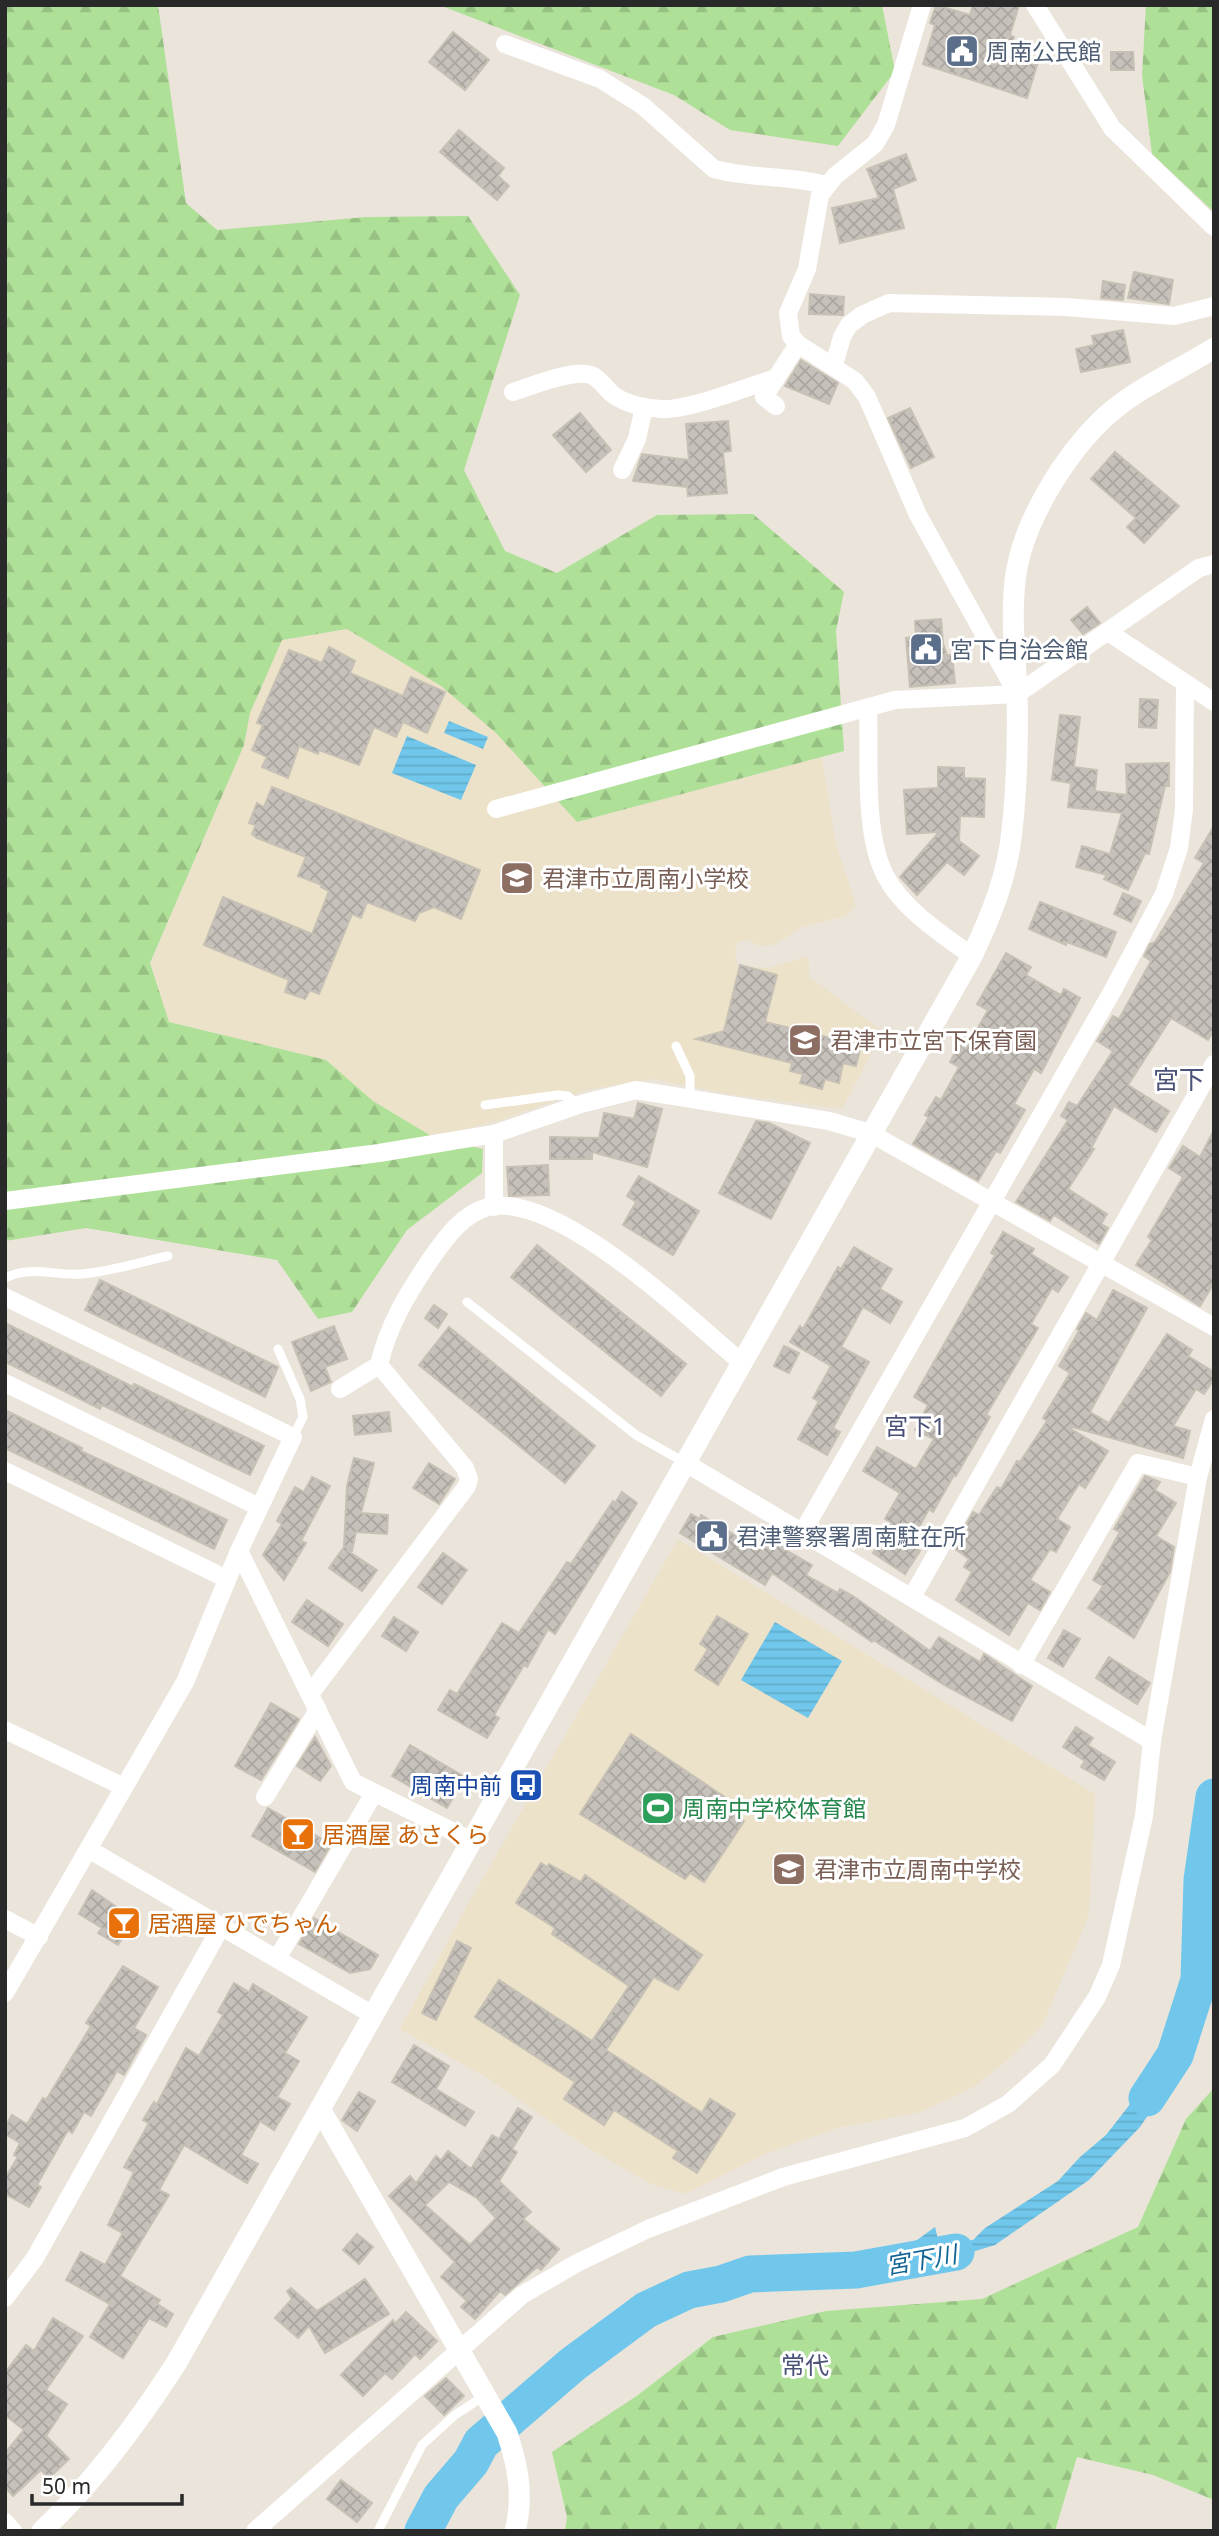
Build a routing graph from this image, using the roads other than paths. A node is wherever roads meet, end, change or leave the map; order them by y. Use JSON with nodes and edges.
{"nodes":[{"id":1,"x":922,"y":5,"type":"edge"},
{"id":2,"x":1035,"y":5,"type":"edge"},
{"id":3,"x":505,"y":44,"type":"dead end"},
{"id":4,"x":826,"y":185,"type":"junction"},
{"id":5,"x":1214,"y":227,"type":"edge"},
{"id":6,"x":1214,"y":306,"type":"edge"},
{"id":7,"x":799,"y":344,"type":"junction"},
{"id":8,"x":1214,"y":348,"type":"edge"},
{"id":9,"x":834,"y":365,"type":"junction"},
{"id":10,"x":776,"y":378,"type":"junction"},
{"id":11,"x":513,"y":392,"type":"dead end"},
{"id":12,"x":776,"y":406,"type":"dead end"},
{"id":13,"x":645,"y":407,"type":"junction"},
{"id":14,"x":622,"y":470,"type":"dead end"},
{"id":15,"x":1214,"y":564,"type":"edge"},
{"id":16,"x":1108,"y":632,"type":"junction"},
{"id":17,"x":1185,"y":684,"type":"junction"},
{"id":18,"x":1017,"y":694,"type":"junction"},
{"id":19,"x":1214,"y":702,"type":"edge"},
{"id":20,"x":868,"y":709,"type":"junction"},
{"id":21,"x":496,"y":809,"type":"dead end"},
{"id":22,"x":972,"y":956,"type":"junction"},
{"id":23,"x":676,"y":1046,"type":"dead end"},
{"id":24,"x":1214,"y":1065,"type":"edge"},
{"id":25,"x":690,"y":1099,"type":"junction"},
{"id":26,"x":485,"y":1105,"type":"dead end"},
{"id":27,"x":578,"y":1105,"type":"junction"},
{"id":28,"x":870,"y":1133,"type":"junction"},
{"id":29,"x":494,"y":1134,"type":"junction"},
{"id":30,"x":991,"y":1200,"type":"junction"},
{"id":31,"x":5,"y":1201,"type":"edge"},
{"id":32,"x":494,"y":1207,"type":"junction"},
{"id":33,"x":169,"y":1256,"type":"dead end"},
{"id":34,"x":1103,"y":1262,"type":"junction"},
{"id":35,"x":5,"y":1278,"type":"edge"},
{"id":36,"x":5,"y":1297,"type":"edge"},
{"id":37,"x":467,"y":1302,"type":"dead end"},
{"id":38,"x":1214,"y":1326,"type":"edge"},
{"id":39,"x":278,"y":1349,"type":"dead end"},
{"id":40,"x":741,"y":1362,"type":"junction"},
{"id":41,"x":379,"y":1365,"type":"junction"},
{"id":42,"x":5,"y":1383,"type":"edge"},
{"id":43,"x":340,"y":1389,"type":"dead end"},
{"id":44,"x":1214,"y":1419,"type":"edge"},
{"id":45,"x":293,"y":1437,"type":"junction"},
{"id":46,"x":684,"y":1462,"type":"junction"},
{"id":47,"x":5,"y":1471,"type":"edge"},
{"id":48,"x":1198,"y":1477,"type":"junction"},
{"id":49,"x":259,"y":1507,"type":"junction"},
{"id":50,"x":802,"y":1533,"type":"junction"},
{"id":51,"x":239,"y":1551,"type":"junction"},
{"id":52,"x":227,"y":1579,"type":"junction"},
{"id":53,"x":912,"y":1597,"type":"junction"},
{"id":54,"x":1021,"y":1665,"type":"junction"},
{"id":55,"x":314,"y":1702,"type":"junction"},
{"id":56,"x":5,"y":1730,"type":"edge"},
{"id":57,"x":1152,"y":1741,"type":"junction"},
{"id":58,"x":124,"y":1787,"type":"junction"},
{"id":59,"x":374,"y":1793,"type":"junction"},
{"id":60,"x":265,"y":1797,"type":"dead end"},
{"id":61,"x":472,"y":1841,"type":"junction"},
{"id":62,"x":90,"y":1850,"type":"junction"},
{"id":63,"x":5,"y":1919,"type":"edge"},
{"id":64,"x":221,"y":1927,"type":"junction"},
{"id":65,"x":38,"y":1937,"type":"junction"},
{"id":66,"x":277,"y":1959,"type":"junction"},
{"id":67,"x":5,"y":1993,"type":"edge"},
{"id":68,"x":373,"y":2015,"type":"junction"},
{"id":69,"x":320,"y":2109,"type":"junction"},
{"id":70,"x":5,"y":2298,"type":"edge"},
{"id":71,"x":460,"y":2352,"type":"junction"},
{"id":72,"x":487,"y":2398,"type":"junction"},
{"id":73,"x":5,"y":2522,"type":"edge"},
{"id":74,"x":13,"y":2531,"type":"edge"},
{"id":75,"x":42,"y":2531,"type":"edge"},
{"id":76,"x":255,"y":2531,"type":"edge"},
{"id":77,"x":378,"y":2531,"type":"edge"},
{"id":78,"x":515,"y":2531,"type":"edge"}],
"edges":[{"from":1,"to":4,"type":"street"},
{"from":2,"to":5,"type":"street"},
{"from":3,"to":4,"type":"street"},
{"from":4,"to":7,"type":"street"},
{"from":6,"to":9,"type":"street"},
{"from":7,"to":9,"type":"street"},
{"from":7,"to":10,"type":"street"},
{"from":8,"to":18,"type":"street"},
{"from":9,"to":18,"type":"street"},
{"from":10,"to":12,"type":"street"},
{"from":10,"to":13,"type":"street"},
{"from":11,"to":13,"type":"street"},
{"from":13,"to":14,"type":"street"},
{"from":15,"to":16,"type":"street"},
{"from":16,"to":17,"type":"street"},
{"from":16,"to":18,"type":"street"},
{"from":17,"to":19,"type":"street"},
{"from":17,"to":30,"type":"street"},
{"from":18,"to":20,"type":"street"},
{"from":18,"to":22,"type":"street"},
{"from":20,"to":21,"type":"street"},
{"from":20,"to":22,"type":"street"},
{"from":22,"to":28,"type":"street"},
{"from":23,"to":25,"type":"lane"},
{"from":24,"to":34,"type":"street"},
{"from":25,"to":27,"type":"street"},
{"from":25,"to":28,"type":"street"},
{"from":26,"to":27,"type":"lane"},
{"from":27,"to":29,"type":"street"},
{"from":28,"to":30,"type":"street"},
{"from":28,"to":40,"type":"street"},
{"from":29,"to":31,"type":"street"},
{"from":29,"to":32,"type":"street"},
{"from":30,"to":34,"type":"street"},
{"from":30,"to":50,"type":"street"},
{"from":32,"to":40,"type":"street"},
{"from":32,"to":41,"type":"street"},
{"from":33,"to":35,"type":"lane"},
{"from":34,"to":38,"type":"street"},
{"from":34,"to":53,"type":"street"},
{"from":36,"to":45,"type":"street"},
{"from":37,"to":46,"type":"lane"},
{"from":39,"to":45,"type":"lane"},
{"from":40,"to":46,"type":"street"},
{"from":41,"to":43,"type":"street"},
{"from":41,"to":55,"type":"street"},
{"from":42,"to":49,"type":"street"},
{"from":44,"to":48,"type":"street"},
{"from":45,"to":49,"type":"street"},
{"from":46,"to":50,"type":"street"},
{"from":46,"to":61,"type":"street"},
{"from":47,"to":52,"type":"street"},
{"from":48,"to":54,"type":"street"},
{"from":48,"to":57,"type":"street"},
{"from":49,"to":51,"type":"street"},
{"from":50,"to":53,"type":"street"},
{"from":51,"to":52,"type":"street"},
{"from":51,"to":55,"type":"street"},
{"from":52,"to":58,"type":"street"},
{"from":53,"to":54,"type":"street"},
{"from":54,"to":57,"type":"street"},
{"from":55,"to":59,"type":"street"},
{"from":55,"to":60,"type":"street"},
{"from":56,"to":58,"type":"street"},
{"from":57,"to":71,"type":"street"},
{"from":58,"to":62,"type":"street"},
{"from":59,"to":61,"type":"street"},
{"from":59,"to":66,"type":"street"},
{"from":61,"to":68,"type":"street"},
{"from":62,"to":64,"type":"street"},
{"from":62,"to":65,"type":"street"},
{"from":63,"to":65,"type":"street"},
{"from":64,"to":66,"type":"street"},
{"from":64,"to":70,"type":"street"},
{"from":65,"to":67,"type":"street"},
{"from":66,"to":68,"type":"street"},
{"from":68,"to":69,"type":"street"},
{"from":69,"to":71,"type":"street"},
{"from":69,"to":75,"type":"street"},
{"from":71,"to":72,"type":"street"},
{"from":71,"to":76,"type":"street"},
{"from":72,"to":77,"type":"lane"},
{"from":72,"to":78,"type":"street"},
{"from":73,"to":74,"type":"street"}]}
